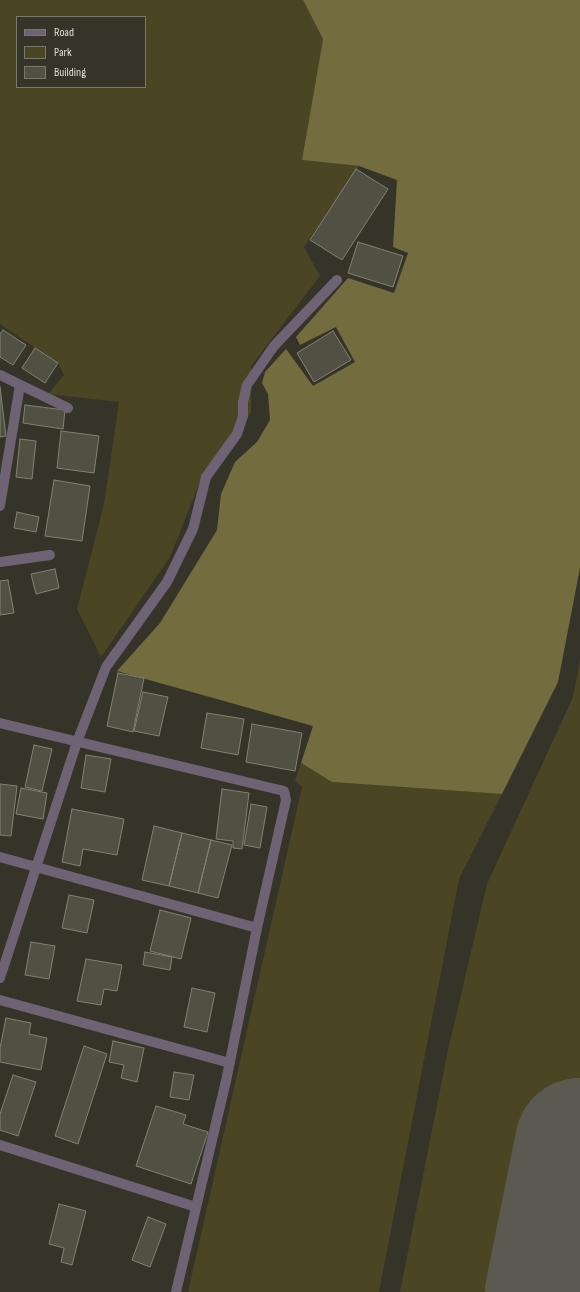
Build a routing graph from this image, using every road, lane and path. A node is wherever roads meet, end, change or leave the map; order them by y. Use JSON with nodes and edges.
{"nodes":[{"id":1,"x":337,"y":280,"type":"dead end"},
{"id":2,"x":0,"y":375,"type":"edge"},
{"id":3,"x":20,"y":384,"type":"junction"},
{"id":4,"x":68,"y":408,"type":"dead end"},
{"id":5,"x":0,"y":506,"type":"edge"},
{"id":6,"x":50,"y":555,"type":"dead end"},
{"id":7,"x":0,"y":562,"type":"edge"},
{"id":8,"x":0,"y":723,"type":"edge"},
{"id":9,"x":77,"y":742,"type":"junction"},
{"id":10,"x":0,"y":857,"type":"edge"},
{"id":11,"x":35,"y":866,"type":"junction"},
{"id":12,"x":257,"y":928,"type":"junction"},
{"id":13,"x":0,"y":978,"type":"edge"},
{"id":14,"x":0,"y":1000,"type":"edge"},
{"id":15,"x":230,"y":1063,"type":"junction"},
{"id":16,"x":0,"y":1145,"type":"edge"},
{"id":17,"x":196,"y":1207,"type":"junction"},
{"id":18,"x":176,"y":1292,"type":"edge"}],
"edges":[{"from":1,"to":9,"type":"street"},
{"from":2,"to":3,"type":"street"},
{"from":3,"to":4,"type":"street"},
{"from":3,"to":5,"type":"street"},
{"from":6,"to":7,"type":"street"},
{"from":8,"to":9,"type":"street"},
{"from":9,"to":11,"type":"street"},
{"from":9,"to":12,"type":"street"},
{"from":10,"to":11,"type":"street"},
{"from":11,"to":12,"type":"street"},
{"from":11,"to":13,"type":"street"},
{"from":12,"to":15,"type":"street"},
{"from":14,"to":15,"type":"street"},
{"from":15,"to":17,"type":"street"},
{"from":16,"to":17,"type":"street"},
{"from":17,"to":18,"type":"street"}]}
